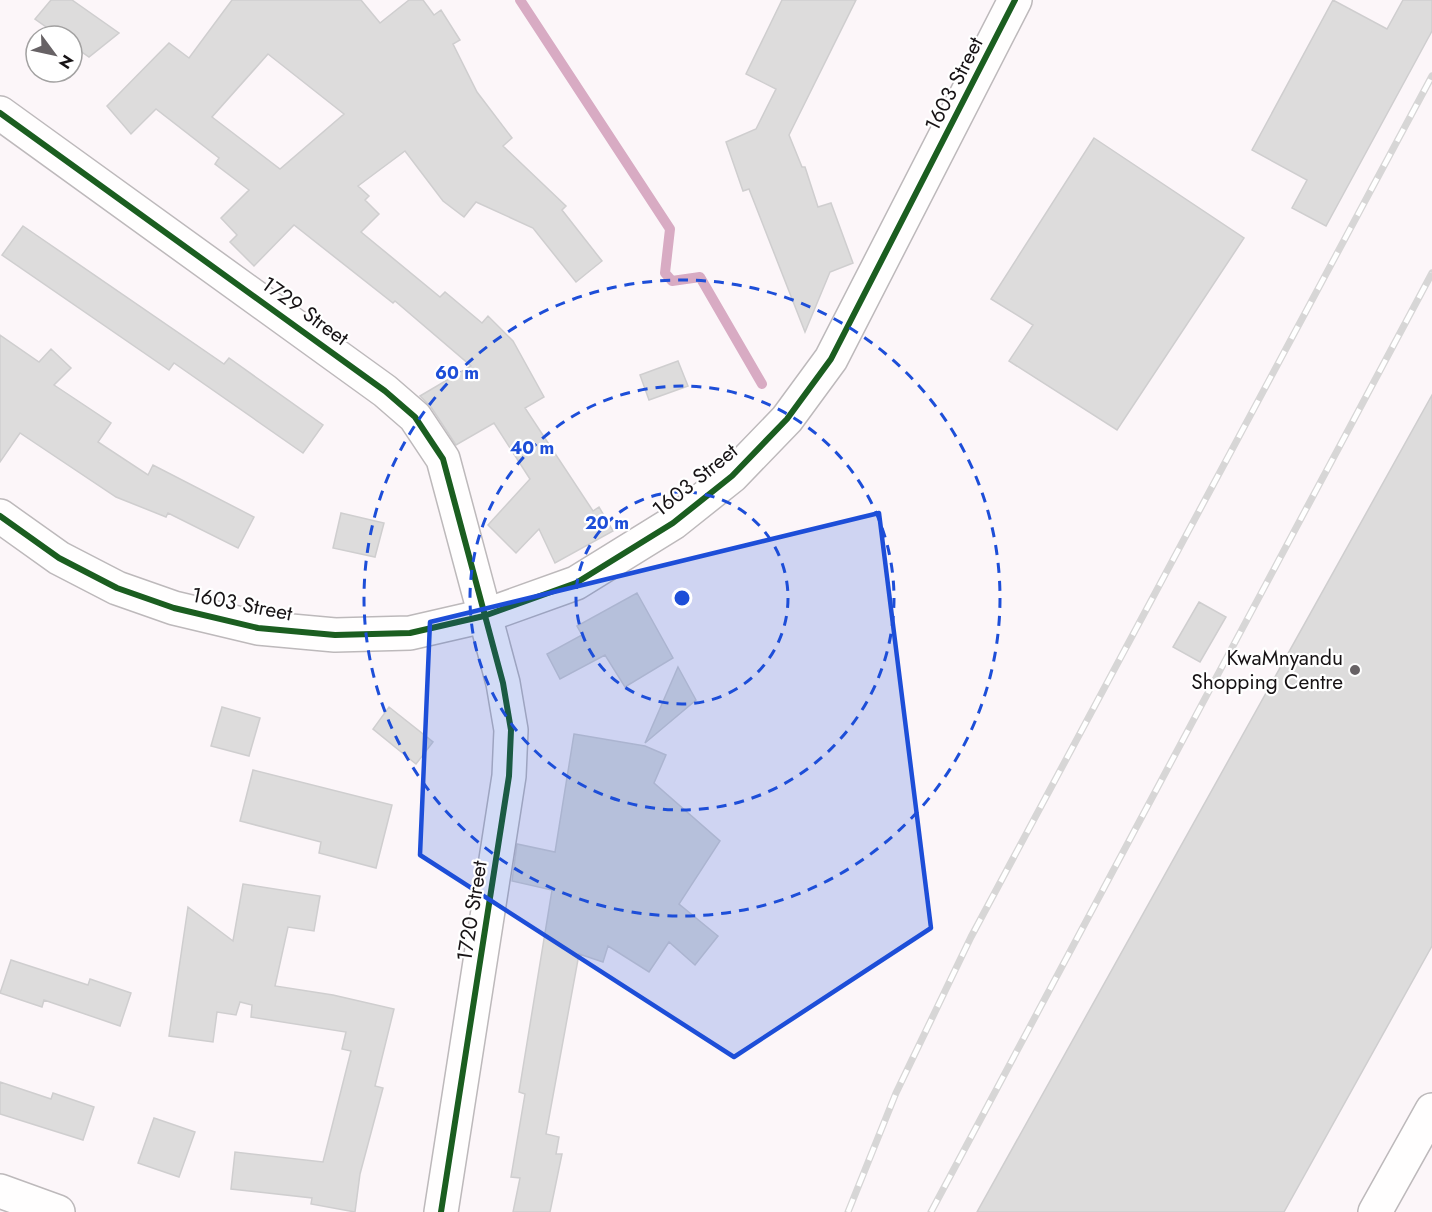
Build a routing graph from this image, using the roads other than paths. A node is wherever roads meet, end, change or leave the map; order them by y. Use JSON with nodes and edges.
{"nodes":[{"id":1,"x":1015,"y":0,"type":"edge"},
{"id":2,"x":0,"y":113,"type":"edge"},
{"id":3,"x":0,"y":516,"type":"edge"},
{"id":4,"x":484,"y":616,"type":"junction"},
{"id":5,"x":1432,"y":1110,"type":"edge"},
{"id":6,"x":0,"y":1191,"type":"edge"},
{"id":7,"x":58,"y":1212,"type":"edge"},
{"id":8,"x":441,"y":1212,"type":"edge"},
{"id":9,"x":1374,"y":1212,"type":"edge"}],
"edges":[{"from":1,"to":4,"type":"street","name":"1603 Street"},
{"from":2,"to":4,"type":"street","name":"1729 Street"},
{"from":3,"to":4,"type":"street","name":"1603 Street"},
{"from":4,"to":8,"type":"street","name":"1720 Street"},
{"from":5,"to":9,"type":"street"},
{"from":6,"to":7,"type":"street"}]}
